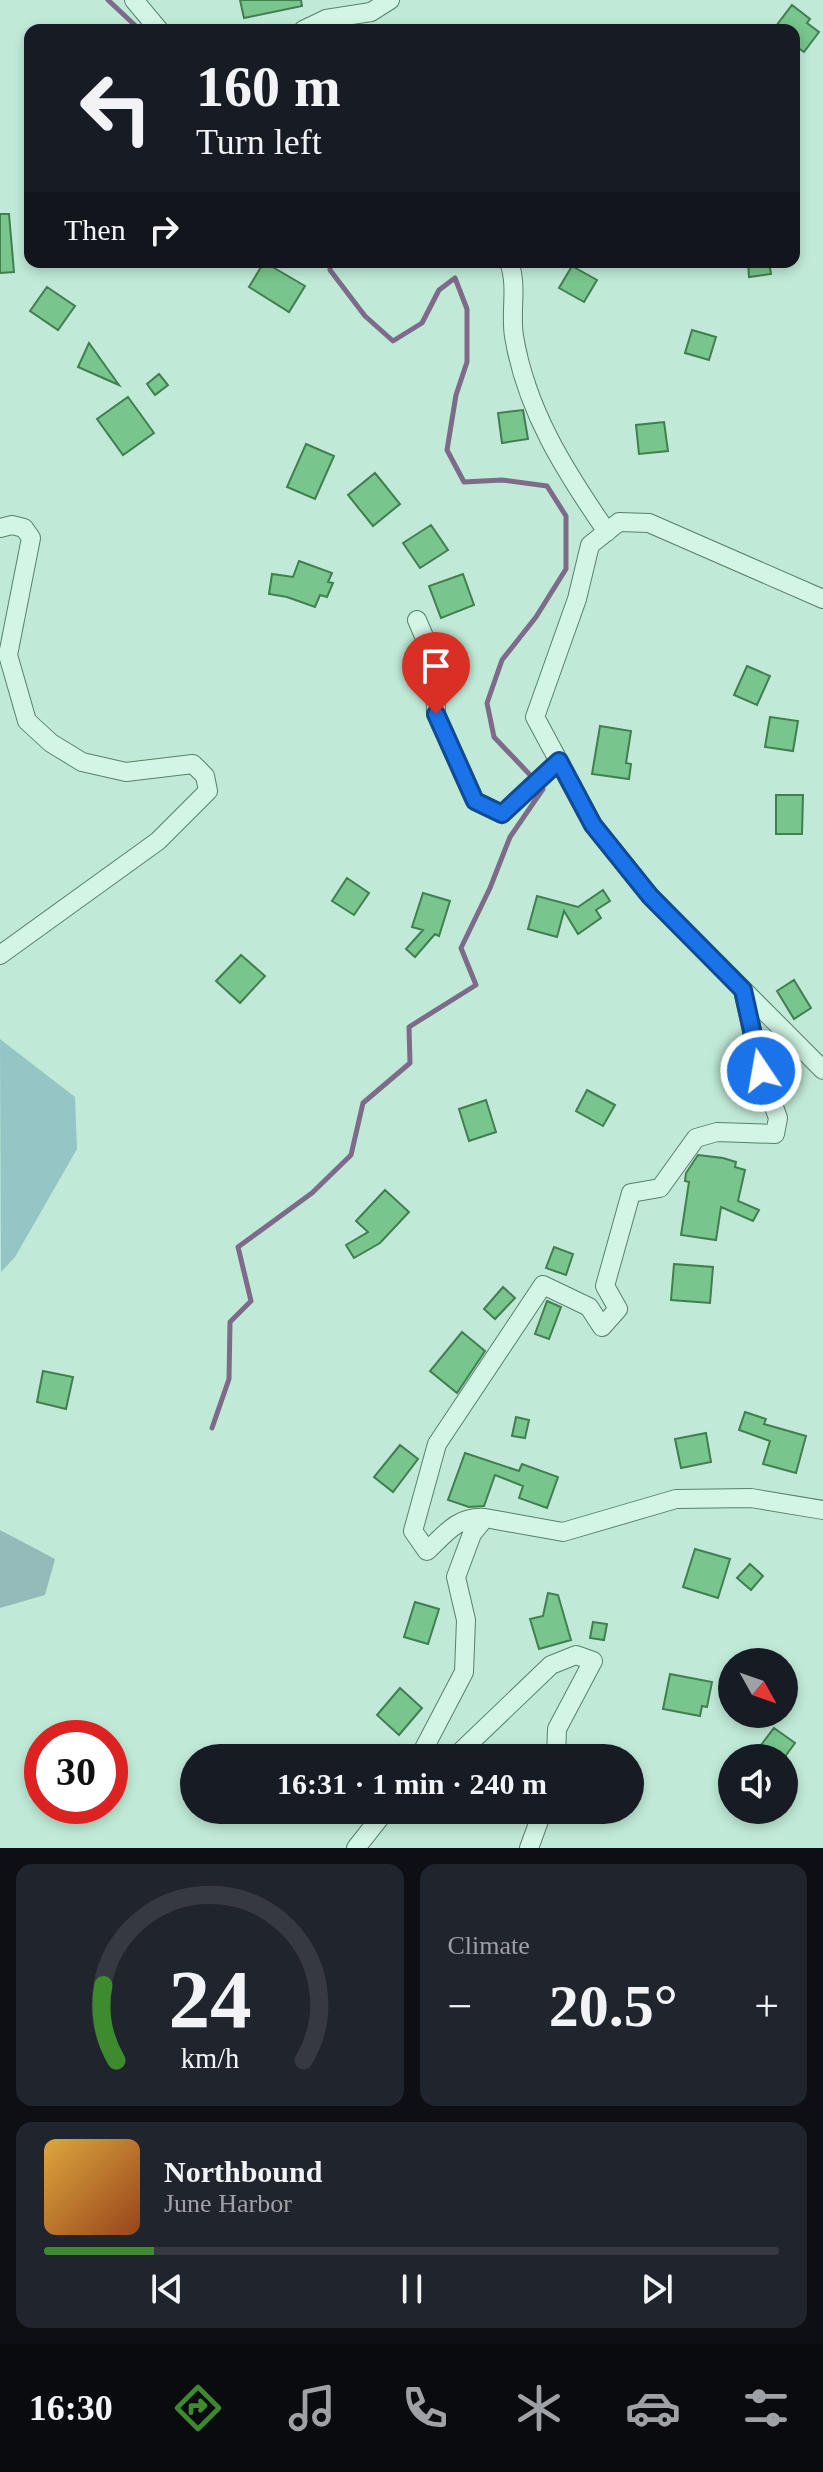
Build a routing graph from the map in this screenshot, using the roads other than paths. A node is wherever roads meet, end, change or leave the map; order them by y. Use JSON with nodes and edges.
{"nodes":[{"id":1,"x":134,"y":0,"type":"edge"},
{"id":2,"x":390,"y":0,"type":"edge"},
{"id":3,"x":154,"y":24,"type":"edge"},
{"id":4,"x":316,"y":24,"type":"edge"},
{"id":5,"x":511,"y":268,"type":"edge"},
{"id":6,"x":0,"y":528,"type":"edge"},
{"id":7,"x":607,"y":532,"type":"junction"},
{"id":8,"x":823,"y":599,"type":"edge"},
{"id":9,"x":417,"y":620,"type":"dead end"},
{"id":10,"x":559,"y":761,"type":"junction"},
{"id":11,"x":0,"y":955,"type":"edge"},
{"id":12,"x":743,"y":990,"type":"junction"},
{"id":13,"x":823,"y":1070,"type":"edge"},
{"id":14,"x":823,"y":1510,"type":"edge"},
{"id":15,"x":485,"y":1518,"type":"junction"},
{"id":16,"x":426,"y":1744,"type":"edge"},
{"id":17,"x":469,"y":1744,"type":"edge"},
{"id":18,"x":556,"y":1744,"type":"edge"},
{"id":19,"x":375,"y":1824,"type":"edge"},
{"id":20,"x":538,"y":1824,"type":"edge"},
{"id":21,"x":356,"y":1848,"type":"edge"},
{"id":22,"x":529,"y":1848,"type":"edge"}],
"edges":[{"from":1,"to":3,"type":"street"},
{"from":2,"to":4,"type":"street"},
{"from":5,"to":7,"type":"street"},
{"from":6,"to":11,"type":"street"},
{"from":7,"to":8,"type":"street"},
{"from":7,"to":10,"type":"street"},
{"from":9,"to":10,"type":"street"},
{"from":10,"to":12,"type":"street"},
{"from":12,"to":13,"type":"street"},
{"from":12,"to":15,"type":"street"},
{"from":14,"to":15,"type":"street"},
{"from":15,"to":16,"type":"street"},
{"from":17,"to":18,"type":"street"},
{"from":19,"to":21,"type":"street"},
{"from":20,"to":22,"type":"street"}]}
